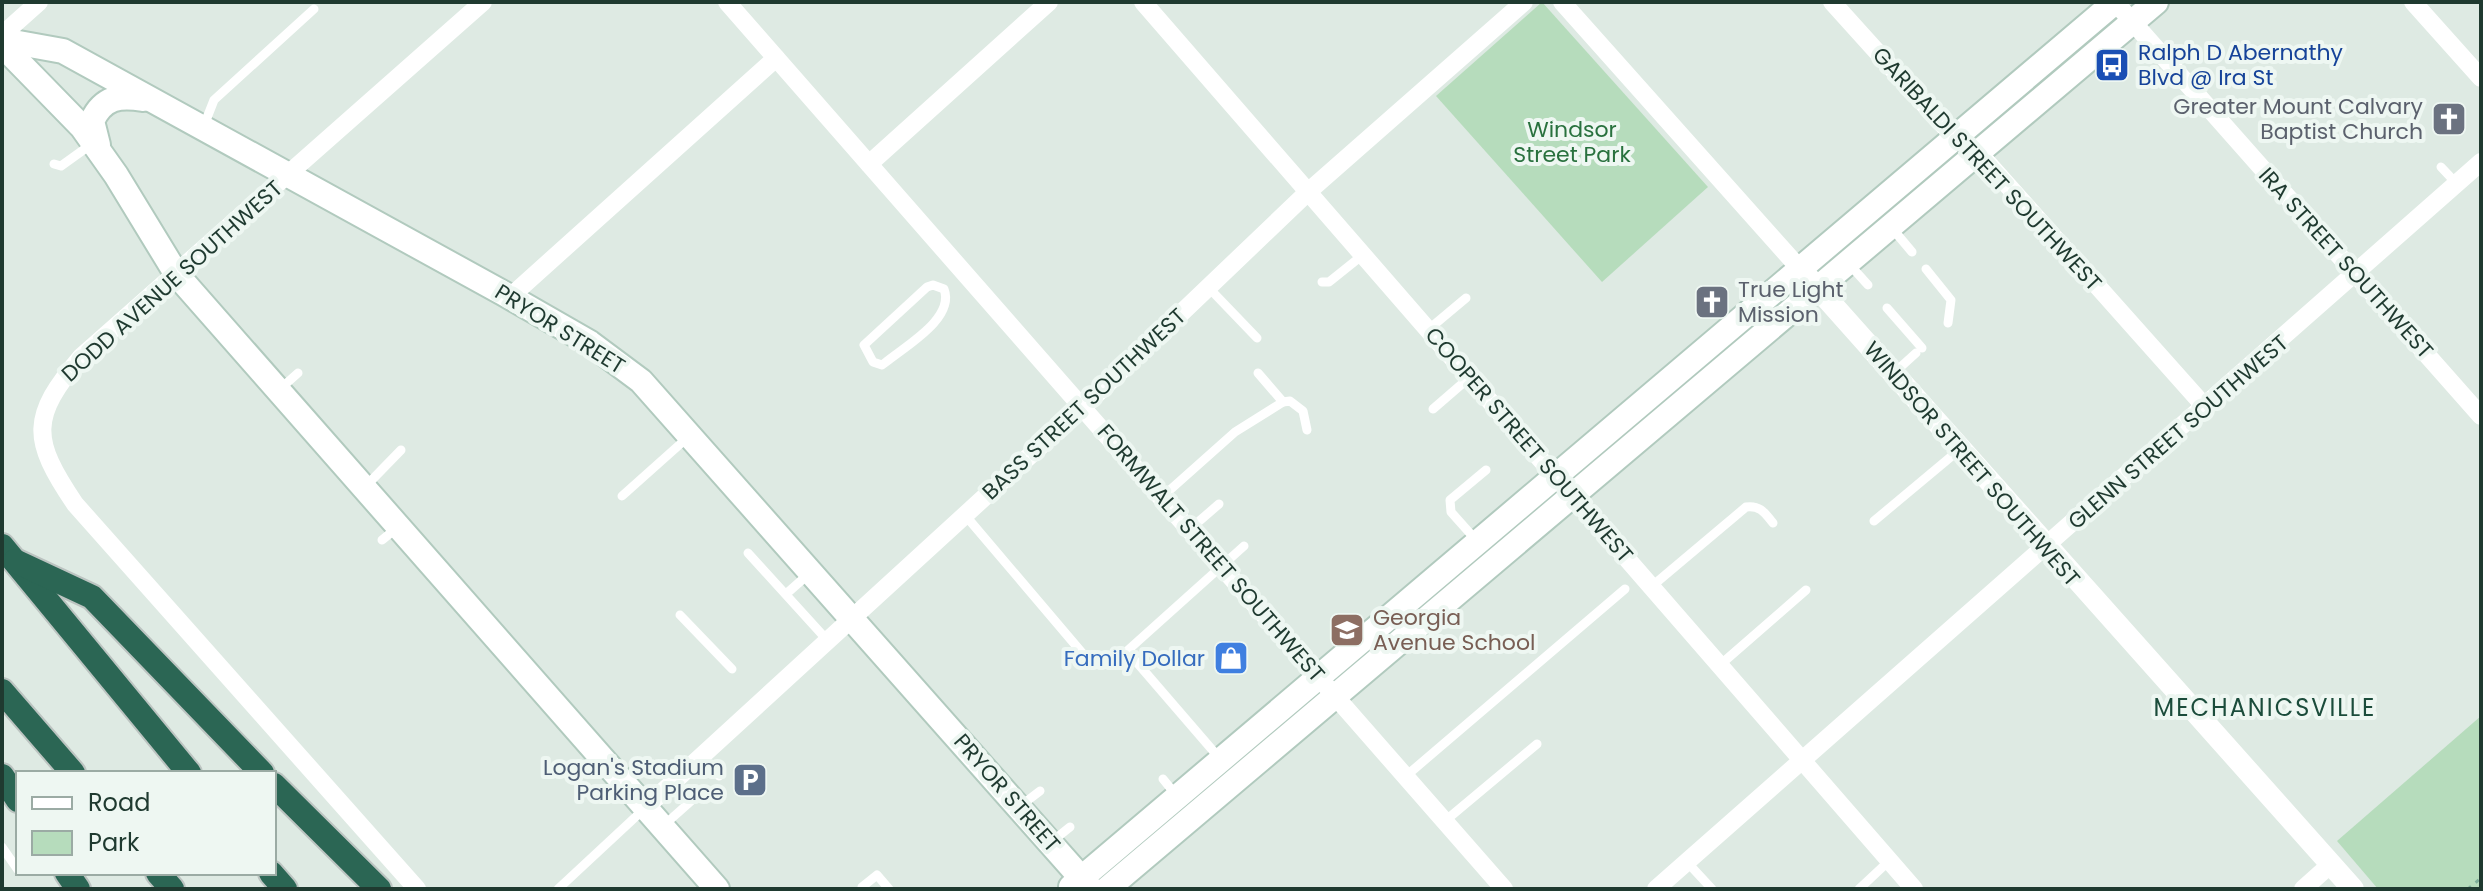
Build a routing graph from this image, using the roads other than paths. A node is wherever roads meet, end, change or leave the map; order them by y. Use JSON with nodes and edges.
{"nodes":[{"id":1,"x":39,"y":2,"type":"edge"},
{"id":2,"x":483,"y":2,"type":"edge"},
{"id":3,"x":727,"y":2,"type":"edge"},
{"id":4,"x":1049,"y":2,"type":"edge"},
{"id":5,"x":1143,"y":2,"type":"edge"},
{"id":6,"x":1524,"y":2,"type":"edge"},
{"id":7,"x":1562,"y":2,"type":"edge"},
{"id":8,"x":1832,"y":2,"type":"edge"},
{"id":9,"x":2115,"y":2,"type":"edge"},
{"id":10,"x":2156,"y":2,"type":"edge"},
{"id":11,"x":2413,"y":2,"type":"edge"},
{"id":12,"x":314,"y":9,"type":"dead end"},
{"id":13,"x":2133,"y":21,"type":"junction"},
{"id":14,"x":2,"y":40,"type":"edge"},
{"id":15,"x":776,"y":58,"type":"junction"},
{"id":16,"x":2481,"y":78,"type":"edge"},
{"id":17,"x":153,"y":100,"type":"junction"},
{"id":18,"x":203,"y":128,"type":"junction"},
{"id":19,"x":1968,"y":145,"type":"junction"},
{"id":20,"x":97,"y":148,"type":"junction"},
{"id":21,"x":2481,"y":162,"type":"edge"},
{"id":22,"x":54,"y":164,"type":"dead end"},
{"id":23,"x":869,"y":164,"type":"junction"},
{"id":24,"x":2441,"y":167,"type":"dead end"},
{"id":25,"x":289,"y":175,"type":"junction"},
{"id":26,"x":2457,"y":184,"type":"junction"},
{"id":27,"x":1309,"y":191,"type":"junction"},
{"id":28,"x":1891,"y":227,"type":"junction"},
{"id":29,"x":1912,"y":252,"type":"dead end"},
{"id":30,"x":1364,"y":254,"type":"junction"},
{"id":31,"x":1849,"y":264,"type":"junction"},
{"id":32,"x":1926,"y":269,"type":"dead end"},
{"id":33,"x":1801,"y":270,"type":"junction"},
{"id":34,"x":964,"y":271,"type":"junction"},
{"id":35,"x":2356,"y":274,"type":"junction"},
{"id":36,"x":177,"y":275,"type":"junction"},
{"id":37,"x":1322,"y":282,"type":"dead end"},
{"id":38,"x":1868,"y":285,"type":"dead end"},
{"id":39,"x":1208,"y":287,"type":"junction"},
{"id":40,"x":944,"y":289,"type":"junction"},
{"id":41,"x":1819,"y":289,"type":"junction"},
{"id":42,"x":510,"y":297,"type":"junction"},
{"id":43,"x":1466,"y":298,"type":"dead end"},
{"id":44,"x":1887,"y":308,"type":"dead end"},
{"id":45,"x":1948,"y":323,"type":"dead end"},
{"id":46,"x":1429,"y":329,"type":"junction"},
{"id":47,"x":1257,"y":338,"type":"dead end"},
{"id":48,"x":298,"y":373,"type":"dead end"},
{"id":49,"x":1258,"y":373,"type":"dead end"},
{"id":50,"x":1893,"y":374,"type":"junction"},
{"id":51,"x":1470,"y":377,"type":"junction"},
{"id":52,"x":278,"y":391,"type":"junction"},
{"id":53,"x":1283,"y":402,"type":"junction"},
{"id":54,"x":1083,"y":407,"type":"junction"},
{"id":55,"x":2206,"y":408,"type":"junction"},
{"id":56,"x":1433,"y":409,"type":"dead end"},
{"id":57,"x":2481,"y":416,"type":"edge"},
{"id":58,"x":1307,"y":430,"type":"dead end"},
{"id":59,"x":690,"y":436,"type":"junction"},
{"id":60,"x":401,"y":450,"type":"dead end"},
{"id":61,"x":1959,"y":450,"type":"junction"},
{"id":62,"x":1486,"y":470,"type":"dead end"},
{"id":63,"x":1556,"y":476,"type":"junction"},
{"id":64,"x":363,"y":488,"type":"junction"},
{"id":65,"x":1573,"y":495,"type":"junction"},
{"id":66,"x":622,"y":496,"type":"dead end"},
{"id":67,"x":1162,"y":497,"type":"junction"},
{"id":68,"x":1219,"y":504,"type":"dead end"},
{"id":69,"x":965,"y":515,"type":"junction"},
{"id":70,"x":1874,"y":521,"type":"dead end"},
{"id":71,"x":1773,"y":523,"type":"dead end"},
{"id":72,"x":1190,"y":529,"type":"junction"},
{"id":73,"x":1477,"y":543,"type":"junction"},
{"id":74,"x":1244,"y":546,"type":"dead end"},
{"id":75,"x":2046,"y":548,"type":"junction"},
{"id":76,"x":748,"y":553,"type":"dead end"},
{"id":77,"x":9,"y":554,"type":"edge"},
{"id":78,"x":1222,"y":565,"type":"junction"},
{"id":79,"x":811,"y":572,"type":"junction"},
{"id":80,"x":1651,"y":587,"type":"junction"},
{"id":81,"x":1625,"y":589,"type":"dead end"},
{"id":82,"x":1806,"y":590,"type":"dead end"},
{"id":83,"x":786,"y":594,"type":"junction"},
{"id":84,"x":680,"y":615,"type":"dead end"},
{"id":85,"x":853,"y":619,"type":"junction"},
{"id":86,"x":828,"y":641,"type":"junction"},
{"id":87,"x":1089,"y":661,"type":"dead end"},
{"id":88,"x":1720,"y":665,"type":"junction"},
{"id":89,"x":732,"y":669,"type":"dead end"},
{"id":90,"x":1327,"y":685,"type":"junction"},
{"id":91,"x":2,"y":691,"type":"edge"},
{"id":92,"x":1537,"y":744,"type":"dead end"},
{"id":93,"x":702,"y":756,"type":"junction"},
{"id":94,"x":1221,"y":760,"type":"junction"},
{"id":95,"x":1802,"y":761,"type":"junction"},
{"id":96,"x":71,"y":771,"type":"edge"},
{"id":97,"x":187,"y":771,"type":"edge"},
{"id":98,"x":260,"y":771,"type":"edge"},
{"id":99,"x":2,"y":776,"type":"edge"},
{"id":100,"x":719,"y":776,"type":"dead end"},
{"id":101,"x":1406,"y":776,"type":"junction"},
{"id":102,"x":276,"y":787,"type":"edge"},
{"id":103,"x":1040,"y":791,"type":"dead end"},
{"id":104,"x":699,"y":794,"type":"dead end"},
{"id":105,"x":16,"y":797,"type":"edge"},
{"id":106,"x":646,"y":807,"type":"junction"},
{"id":107,"x":1019,"y":807,"type":"junction"},
{"id":108,"x":1445,"y":821,"type":"junction"},
{"id":109,"x":663,"y":827,"type":"junction"},
{"id":110,"x":1070,"y":827,"type":"dead end"},
{"id":111,"x":1050,"y":843,"type":"junction"},
{"id":112,"x":2,"y":847,"type":"edge"},
{"id":113,"x":1889,"y":861,"type":"junction"},
{"id":114,"x":1687,"y":862,"type":"junction"},
{"id":115,"x":2331,"y":864,"type":"junction"},
{"id":116,"x":16,"y":867,"type":"edge"},
{"id":117,"x":1081,"y":886,"type":"edge"},
{"id":118,"x":862,"y":887,"type":"dead end"},
{"id":119,"x":379,"y":889,"type":"edge"},
{"id":120,"x":417,"y":889,"type":"edge"},
{"id":121,"x":558,"y":889,"type":"edge"},
{"id":122,"x":717,"y":889,"type":"edge"},
{"id":123,"x":889,"y":889,"type":"edge"},
{"id":124,"x":1107,"y":889,"type":"edge"},
{"id":125,"x":1504,"y":889,"type":"edge"},
{"id":126,"x":1656,"y":889,"type":"edge"},
{"id":127,"x":1712,"y":889,"type":"edge"},
{"id":128,"x":1859,"y":889,"type":"edge"},
{"id":129,"x":1914,"y":889,"type":"edge"},
{"id":130,"x":2303,"y":889,"type":"edge"},
{"id":131,"x":2353,"y":889,"type":"edge"}],
"edges":[{"from":1,"to":14,"type":"street"},
{"from":2,"to":25,"type":"street","name":"DODD AVENUE SOUTHWEST"},
{"from":3,"to":15,"type":"street","name":"FORMWALT STREET SOUTHWEST"},
{"from":4,"to":23,"type":"street"},
{"from":5,"to":27,"type":"street","name":"COOPER STREET SOUTHWEST"},
{"from":6,"to":27,"type":"street","name":"BASS STREET SOUTHWEST"},
{"from":7,"to":33,"type":"street","name":"WINDSOR STREET SOUTHWEST"},
{"from":8,"to":19,"type":"street","name":"GARIBALDI STREET SOUTHWEST"},
{"from":9,"to":13,"type":"street","name":"IRA STREET SOUTHWEST"},
{"from":9,"to":19,"type":"main road"},
{"from":10,"to":13,"type":"main road"},
{"from":11,"to":16,"type":"street"},
{"from":12,"to":18,"type":"lane"},
{"from":13,"to":19,"type":"main road"},
{"from":13,"to":35,"type":"street","name":"IRA STREET SOUTHWEST"},
{"from":14,"to":17,"type":"main road","name":"PRYOR STREET"},
{"from":14,"to":20,"type":"main road"},
{"from":15,"to":23,"type":"street","name":"FORMWALT STREET SOUTHWEST"},
{"from":15,"to":42,"type":"street"},
{"from":17,"to":18,"type":"main road","name":"PRYOR STREET"},
{"from":17,"to":20,"type":"main road"},
{"from":18,"to":25,"type":"main road","name":"PRYOR STREET"},
{"from":19,"to":28,"type":"main road"},
{"from":19,"to":33,"type":"main road"},
{"from":19,"to":55,"type":"street","name":"GARIBALDI STREET SOUTHWEST"},
{"from":20,"to":22,"type":"lane"},
{"from":20,"to":36,"type":"main road"},
{"from":21,"to":26,"type":"street","name":"GLENN STREET SOUTHWEST"},
{"from":23,"to":34,"type":"street","name":"FORMWALT STREET SOUTHWEST"},
{"from":24,"to":26,"type":"lane"},
{"from":25,"to":36,"type":"street","name":"DODD AVENUE SOUTHWEST"},
{"from":25,"to":42,"type":"main road","name":"PRYOR STREET"},
{"from":26,"to":35,"type":"street","name":"GLENN STREET SOUTHWEST"},
{"from":27,"to":30,"type":"street","name":"COOPER STREET SOUTHWEST"},
{"from":27,"to":39,"type":"street","name":"BASS STREET SOUTHWEST"},
{"from":28,"to":29,"type":"lane"},
{"from":28,"to":31,"type":"main road"},
{"from":30,"to":37,"type":"lane"},
{"from":30,"to":46,"type":"street","name":"COOPER STREET SOUTHWEST"},
{"from":31,"to":38,"type":"lane"},
{"from":31,"to":41,"type":"main road"},
{"from":32,"to":45,"type":"lane"},
{"from":33,"to":41,"type":"street","name":"WINDSOR STREET SOUTHWEST"},
{"from":33,"to":63,"type":"main road"},
{"from":34,"to":40,"type":"lane"},
{"from":34,"to":54,"type":"street","name":"FORMWALT STREET SOUTHWEST"},
{"from":35,"to":55,"type":"street","name":"GLENN STREET SOUTHWEST"},
{"from":35,"to":57,"type":"street","name":"IRA STREET SOUTHWEST"},
{"from":36,"to":52,"type":"main road"},
{"from":36,"to":120,"type":"street","name":"DODD AVENUE SOUTHWEST"},
{"from":39,"to":47,"type":"lane"},
{"from":39,"to":54,"type":"street","name":"BASS STREET SOUTHWEST"},
{"from":40,"to":40,"type":"lane"},
{"from":41,"to":50,"type":"street","name":"WINDSOR STREET SOUTHWEST"},
{"from":41,"to":65,"type":"main road"},
{"from":42,"to":59,"type":"main road","name":"PRYOR STREET"},
{"from":43,"to":46,"type":"lane"},
{"from":44,"to":50,"type":"lane"},
{"from":46,"to":51,"type":"street","name":"COOPER STREET SOUTHWEST"},
{"from":48,"to":52,"type":"lane"},
{"from":49,"to":53,"type":"lane"},
{"from":50,"to":61,"type":"street","name":"WINDSOR STREET SOUTHWEST"},
{"from":51,"to":56,"type":"lane"},
{"from":51,"to":63,"type":"street","name":"COOPER STREET SOUTHWEST"},
{"from":52,"to":64,"type":"main road"},
{"from":53,"to":58,"type":"lane"},
{"from":53,"to":67,"type":"lane"},
{"from":54,"to":67,"type":"street","name":"FORMWALT STREET SOUTHWEST"},
{"from":54,"to":69,"type":"street","name":"BASS STREET SOUTHWEST"},
{"from":55,"to":75,"type":"street","name":"GLENN STREET SOUTHWEST"},
{"from":59,"to":66,"type":"lane"},
{"from":59,"to":79,"type":"main road","name":"PRYOR STREET"},
{"from":60,"to":64,"type":"lane"},
{"from":61,"to":70,"type":"lane"},
{"from":61,"to":75,"type":"street","name":"WINDSOR STREET SOUTHWEST"},
{"from":62,"to":73,"type":"lane"},
{"from":63,"to":65,"type":"street","name":"COOPER STREET SOUTHWEST"},
{"from":63,"to":73,"type":"main road"},
{"from":64,"to":106,"type":"main road"},
{"from":65,"to":80,"type":"street","name":"COOPER STREET SOUTHWEST"},
{"from":65,"to":90,"type":"main road"},
{"from":67,"to":72,"type":"street","name":"FORMWALT STREET SOUTHWEST"},
{"from":68,"to":72,"type":"lane"},
{"from":69,"to":85,"type":"street","name":"BASS STREET SOUTHWEST"},
{"from":69,"to":87,"type":"lane"},
{"from":71,"to":80,"type":"lane"},
{"from":72,"to":78,"type":"street","name":"FORMWALT STREET SOUTHWEST"},
{"from":73,"to":90,"type":"main road"},
{"from":74,"to":78,"type":"lane"},
{"from":75,"to":95,"type":"street","name":"GLENN STREET SOUTHWEST"},
{"from":75,"to":115,"type":"street","name":"WINDSOR STREET SOUTHWEST"},
{"from":76,"to":83,"type":"lane"},
{"from":77,"to":97,"type":"highway"},
{"from":77,"to":98,"type":"highway"},
{"from":78,"to":90,"type":"street","name":"FORMWALT STREET SOUTHWEST"},
{"from":78,"to":94,"type":"lane"},
{"from":79,"to":83,"type":"lane"},
{"from":79,"to":85,"type":"main road","name":"PRYOR STREET"},
{"from":80,"to":88,"type":"street","name":"COOPER STREET SOUTHWEST"},
{"from":81,"to":101,"type":"lane"},
{"from":82,"to":88,"type":"lane"},
{"from":83,"to":86,"type":"lane"},
{"from":84,"to":89,"type":"lane"},
{"from":85,"to":86,"type":"street","name":"BASS STREET SOUTHWEST"},
{"from":85,"to":107,"type":"main road","name":"PRYOR STREET"},
{"from":86,"to":93,"type":"street","name":"BASS STREET SOUTHWEST"},
{"from":88,"to":95,"type":"street","name":"COOPER STREET SOUTHWEST"},
{"from":90,"to":94,"type":"main road"},
{"from":90,"to":101,"type":"street","name":"FORMWALT STREET SOUTHWEST"},
{"from":90,"to":124,"type":"main road"},
{"from":91,"to":96,"type":"highway"},
{"from":92,"to":108,"type":"lane"},
{"from":93,"to":100,"type":"lane"},
{"from":93,"to":106,"type":"street","name":"BASS STREET SOUTHWEST"},
{"from":94,"to":117,"type":"main road"},
{"from":95,"to":113,"type":"street","name":"COOPER STREET SOUTHWEST"},
{"from":95,"to":114,"type":"street","name":"GLENN STREET SOUTHWEST"},
{"from":99,"to":105,"type":"highway"},
{"from":101,"to":108,"type":"street","name":"FORMWALT STREET SOUTHWEST"},
{"from":102,"to":119,"type":"highway"},
{"from":103,"to":107,"type":"lane"},
{"from":104,"to":109,"type":"lane"},
{"from":106,"to":109,"type":"main road"},
{"from":106,"to":121,"type":"lane"},
{"from":107,"to":111,"type":"main road","name":"PRYOR STREET"},
{"from":108,"to":125,"type":"street","name":"FORMWALT STREET SOUTHWEST"},
{"from":109,"to":122,"type":"main road"},
{"from":110,"to":111,"type":"lane"},
{"from":111,"to":117,"type":"main road","name":"PRYOR STREET"},
{"from":112,"to":116,"type":"lane"},
{"from":113,"to":128,"type":"lane"},
{"from":113,"to":129,"type":"street","name":"COOPER STREET SOUTHWEST"},
{"from":114,"to":126,"type":"street","name":"GLENN STREET SOUTHWEST"},
{"from":114,"to":127,"type":"lane"},
{"from":115,"to":130,"type":"street"},
{"from":115,"to":131,"type":"street","name":"WINDSOR STREET SOUTHWEST"},
{"from":118,"to":123,"type":"lane"}]}
